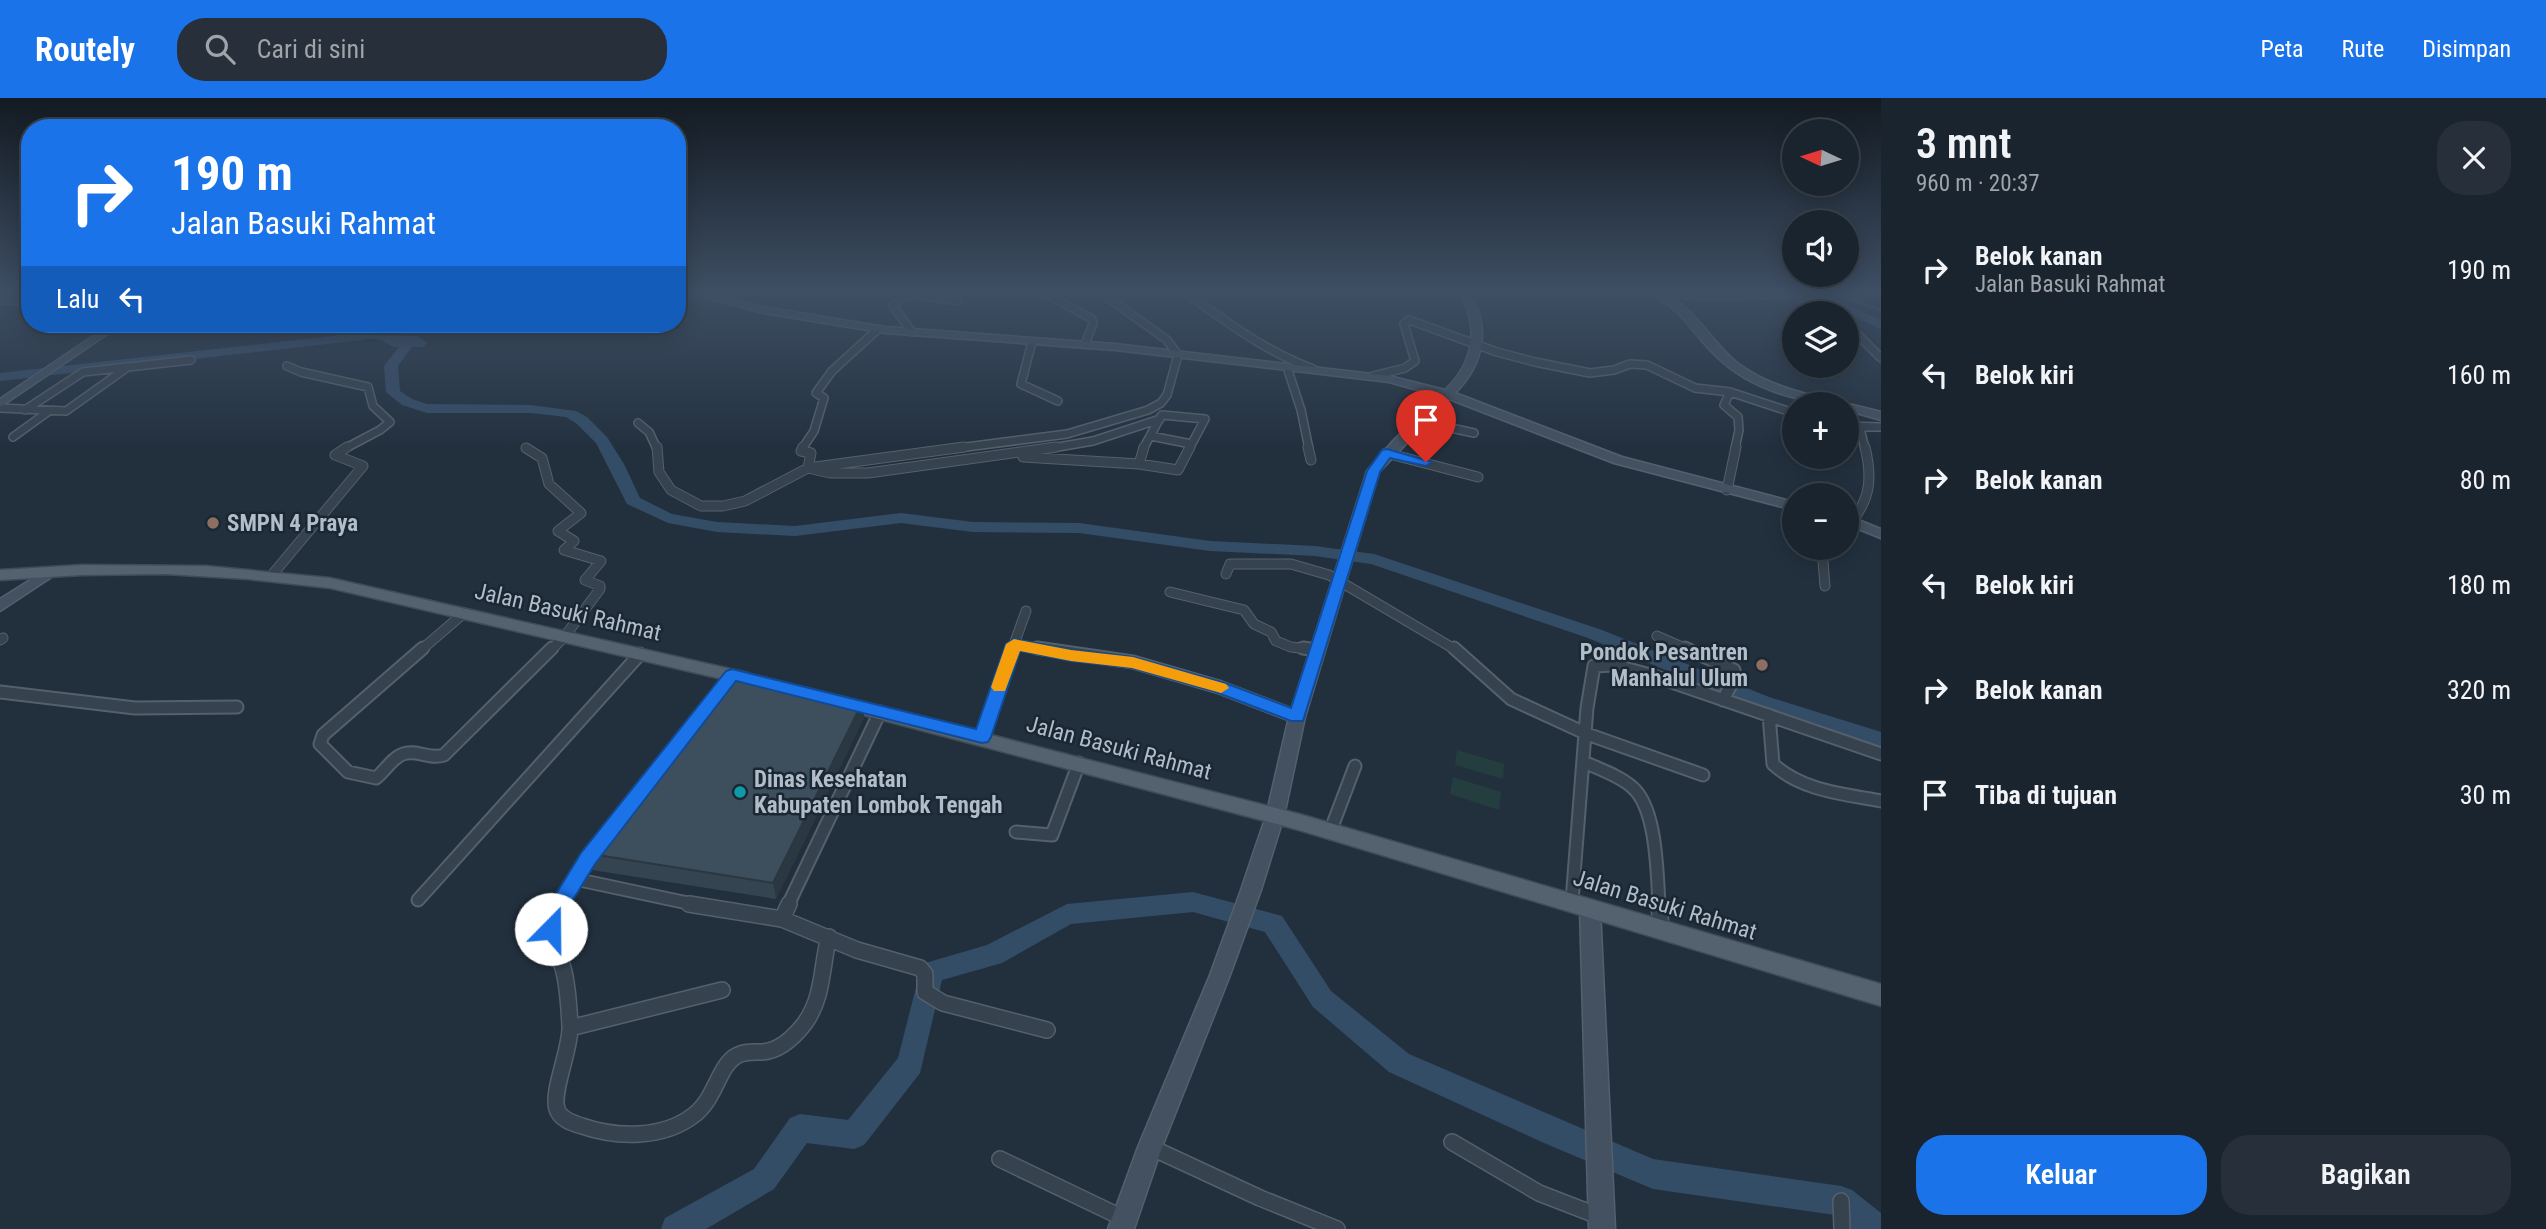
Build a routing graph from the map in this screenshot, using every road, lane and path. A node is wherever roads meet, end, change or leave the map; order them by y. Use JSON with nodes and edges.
{"nodes":[{"id":1,"x":1032,"y":342,"type":"edge"},
{"id":2,"x":90,"y":343,"type":"edge"},
{"id":3,"x":863,"y":343,"type":"edge"},
{"id":4,"x":1053,"y":343,"type":"edge"},
{"id":5,"x":1169,"y":343,"type":"edge"},
{"id":6,"x":1258,"y":343,"type":"edge"},
{"id":7,"x":1410,"y":343,"type":"edge"},
{"id":8,"x":1470,"y":343,"type":"edge"},
{"id":9,"x":1711,"y":343,"type":"edge"},
{"id":10,"x":1866,"y":343,"type":"edge"},
{"id":11,"x":1085,"y":344,"type":"joint"},
{"id":12,"x":1476,"y":345,"type":"junction"},
{"id":13,"x":1178,"y":355,"type":"junction"},
{"id":14,"x":1881,"y":358,"type":"edge"},
{"id":15,"x":191,"y":360,"type":"dead end"},
{"id":16,"x":287,"y":366,"type":"dead end"},
{"id":17,"x":1287,"y":367,"type":"junction"},
{"id":18,"x":125,"y":369,"type":"junction"},
{"id":19,"x":1313,"y":369,"type":"junction"},
{"id":20,"x":1373,"y":376,"type":"junction"},
{"id":21,"x":1730,"y":392,"type":"junction"},
{"id":22,"x":1786,"y":392,"type":"edge"},
{"id":23,"x":1446,"y":394,"type":"junction"},
{"id":24,"x":1058,"y":401,"type":"dead end"},
{"id":25,"x":1161,"y":403,"type":"junction"},
{"id":26,"x":0,"y":406,"type":"edge"},
{"id":27,"x":1782,"y":409,"type":"edge"},
{"id":28,"x":25,"y":410,"type":"junction"},
{"id":29,"x":1859,"y":410,"type":"edge"},
{"id":30,"x":49,"y":411,"type":"junction"},
{"id":31,"x":1881,"y":416,"type":"edge"},
{"id":32,"x":1161,"y":417,"type":"junction"},
{"id":33,"x":1419,"y":421,"type":"junction"},
{"id":34,"x":638,"y":423,"type":"dead end"},
{"id":35,"x":1881,"y":427,"type":"edge"},
{"id":36,"x":1860,"y":428,"type":"joint"},
{"id":37,"x":1474,"y":433,"type":"dead end"},
{"id":38,"x":13,"y":436,"type":"dead end"},
{"id":39,"x":1151,"y":436,"type":"junction"},
{"id":40,"x":1191,"y":444,"type":"junction"},
{"id":41,"x":526,"y":448,"type":"dead end"},
{"id":42,"x":1387,"y":453,"type":"junction"},
{"id":43,"x":1009,"y":455,"type":"junction"},
{"id":44,"x":1311,"y":460,"type":"dead end"},
{"id":45,"x":1139,"y":464,"type":"junction"},
{"id":46,"x":808,"y":468,"type":"junction"},
{"id":47,"x":1478,"y":477,"type":"dead end"},
{"id":48,"x":1727,"y":489,"type":"junction"},
{"id":49,"x":1870,"y":496,"type":"junction"},
{"id":50,"x":1881,"y":500,"type":"edge"},
{"id":51,"x":1782,"y":503,"type":"edge"},
{"id":52,"x":1859,"y":513,"type":"edge"},
{"id":53,"x":1859,"y":524,"type":"edge"},
{"id":54,"x":1881,"y":534,"type":"edge"},
{"id":55,"x":1824,"y":560,"type":"edge"},
{"id":56,"x":51,"y":571,"type":"junction"},
{"id":57,"x":1226,"y":574,"type":"dead end"},
{"id":58,"x":0,"y":575,"type":"edge"},
{"id":59,"x":272,"y":575,"type":"junction"},
{"id":60,"x":1339,"y":580,"type":"junction"},
{"id":61,"x":1825,"y":586,"type":"dead end"},
{"id":62,"x":1170,"y":592,"type":"dead end"},
{"id":63,"x":0,"y":606,"type":"edge"},
{"id":64,"x":1026,"y":611,"type":"dead end"},
{"id":65,"x":464,"y":613,"type":"junction"},
{"id":66,"x":565,"y":636,"type":"junction"},
{"id":67,"x":1657,"y":636,"type":"dead end"},
{"id":68,"x":1014,"y":644,"type":"junction"},
{"id":69,"x":1317,"y":650,"type":"junction"},
{"id":70,"x":640,"y":654,"type":"junction"},
{"id":71,"x":766,"y":684,"type":"edge"},
{"id":72,"x":0,"y":692,"type":"edge"},
{"id":73,"x":1726,"y":695,"type":"junction"},
{"id":74,"x":824,"y":698,"type":"edge"},
{"id":75,"x":237,"y":707,"type":"dead end"},
{"id":76,"x":880,"y":712,"type":"junction"},
{"id":77,"x":1769,"y":715,"type":"junction"},
{"id":78,"x":1297,"y":717,"type":"junction"},
{"id":79,"x":1587,"y":734,"type":"junction"},
{"id":80,"x":982,"y":737,"type":"junction"},
{"id":81,"x":1881,"y":754,"type":"edge"},
{"id":82,"x":1584,"y":762,"type":"junction"},
{"id":83,"x":1079,"y":763,"type":"junction"},
{"id":84,"x":1356,"y":766,"type":"dead end"},
{"id":85,"x":1703,"y":775,"type":"dead end"},
{"id":86,"x":1881,"y":801,"type":"edge"},
{"id":87,"x":1275,"y":816,"type":"junction"},
{"id":88,"x":1016,"y":832,"type":"dead end"},
{"id":89,"x":1330,"y":832,"type":"junction"},
{"id":90,"x":601,"y":841,"type":"edge"},
{"id":91,"x":575,"y":879,"type":"junction"},
{"id":92,"x":418,"y":901,"type":"dead end"},
{"id":93,"x":1581,"y":904,"type":"junction"},
{"id":94,"x":782,"y":919,"type":"junction"},
{"id":95,"x":1661,"y":929,"type":"junction"},
{"id":96,"x":829,"y":937,"type":"junction"},
{"id":97,"x":722,"y":990,"type":"dead end"},
{"id":98,"x":1881,"y":995,"type":"edge"},
{"id":99,"x":570,"y":1028,"type":"junction"},
{"id":100,"x":1047,"y":1030,"type":"dead end"},
{"id":101,"x":1452,"y":1142,"type":"dead end"},
{"id":102,"x":1150,"y":1147,"type":"junction"},
{"id":103,"x":1000,"y":1159,"type":"dead end"},
{"id":104,"x":1841,"y":1200,"type":"dead end"},
{"id":105,"x":1602,"y":1223,"type":"edge"},
{"id":106,"x":1123,"y":1224,"type":"edge"},
{"id":107,"x":1337,"y":1229,"type":"edge"},
{"id":108,"x":1842,"y":1229,"type":"edge"}],
"edges":[{"from":1,"to":24,"type":"street"},
{"from":2,"to":26,"type":"street"},
{"from":3,"to":46,"type":"street"},
{"from":4,"to":11,"type":"street"},
{"from":5,"to":13,"type":"street"},
{"from":6,"to":19,"type":"street"},
{"from":7,"to":20,"type":"street"},
{"from":8,"to":12,"type":"street"},
{"from":9,"to":22,"type":"street"},
{"from":10,"to":14,"type":"street"},
{"from":11,"to":13,"type":"street"},
{"from":12,"to":21,"type":"street"},
{"from":12,"to":23,"type":"street"},
{"from":13,"to":17,"type":"street"},
{"from":13,"to":25,"type":"street"},
{"from":15,"to":18,"type":"street"},
{"from":16,"to":59,"type":"street"},
{"from":17,"to":19,"type":"street"},
{"from":17,"to":44,"type":"street"},
{"from":18,"to":28,"type":"street"},
{"from":18,"to":30,"type":"street"},
{"from":19,"to":20,"type":"street"},
{"from":20,"to":23,"type":"street"},
{"from":21,"to":27,"type":"street"},
{"from":21,"to":48,"type":"street"},
{"from":23,"to":33,"type":"street"},
{"from":23,"to":48,"type":"street"},
{"from":25,"to":32,"type":"street"},
{"from":25,"to":46,"type":"street"},
{"from":26,"to":28,"type":"street"},
{"from":28,"to":30,"type":"street"},
{"from":29,"to":31,"type":"street"},
{"from":30,"to":38,"type":"street"},
{"from":32,"to":39,"type":"street"},
{"from":32,"to":40,"type":"street"},
{"from":32,"to":43,"type":"street"},
{"from":33,"to":37,"type":"street"},
{"from":33,"to":42,"type":"street"},
{"from":34,"to":46,"type":"street"},
{"from":35,"to":36,"type":"street"},
{"from":36,"to":49,"type":"street"},
{"from":39,"to":40,"type":"street"},
{"from":39,"to":45,"type":"street"},
{"from":40,"to":45,"type":"street"},
{"from":41,"to":66,"type":"street"},
{"from":42,"to":47,"type":"street"},
{"from":42,"to":60,"type":"street"},
{"from":43,"to":45,"type":"street"},
{"from":43,"to":46,"type":"street"},
{"from":48,"to":51,"type":"street"},
{"from":49,"to":50,"type":"street"},
{"from":49,"to":52,"type":"street"},
{"from":53,"to":54,"type":"street"},
{"from":55,"to":61,"type":"street"},
{"from":56,"to":58,"type":"main road","name":"Jalan Basuki Rahmat"},
{"from":56,"to":59,"type":"main road","name":"Jalan Basuki Rahmat"},
{"from":56,"to":63,"type":"street"},
{"from":57,"to":60,"type":"street"},
{"from":59,"to":65,"type":"main road","name":"Jalan Basuki Rahmat"},
{"from":60,"to":69,"type":"street"},
{"from":60,"to":79,"type":"street"},
{"from":62,"to":69,"type":"street"},
{"from":64,"to":68,"type":"street"},
{"from":65,"to":66,"type":"main road","name":"Jalan Basuki Rahmat"},
{"from":65,"to":66,"type":"street"},
{"from":66,"to":70,"type":"main road","name":"Jalan Basuki Rahmat"},
{"from":67,"to":73,"type":"street"},
{"from":68,"to":78,"type":"street"},
{"from":68,"to":80,"type":"street"},
{"from":69,"to":78,"type":"street"},
{"from":70,"to":71,"type":"main road","name":"Jalan Basuki Rahmat"},
{"from":70,"to":92,"type":"street"},
{"from":72,"to":75,"type":"street"},
{"from":73,"to":77,"type":"street"},
{"from":73,"to":79,"type":"street"},
{"from":74,"to":76,"type":"main road","name":"Jalan Basuki Rahmat"},
{"from":76,"to":80,"type":"main road","name":"Jalan Basuki Rahmat"},
{"from":76,"to":94,"type":"street"},
{"from":77,"to":81,"type":"street"},
{"from":77,"to":86,"type":"street"},
{"from":78,"to":87,"type":"street"},
{"from":79,"to":82,"type":"street"},
{"from":79,"to":85,"type":"street"},
{"from":80,"to":83,"type":"main road","name":"Jalan Basuki Rahmat"},
{"from":82,"to":93,"type":"street"},
{"from":82,"to":95,"type":"street"},
{"from":83,"to":87,"type":"main road","name":"Jalan Basuki Rahmat"},
{"from":83,"to":88,"type":"street"},
{"from":84,"to":89,"type":"street"},
{"from":87,"to":89,"type":"main road","name":"Jalan Basuki Rahmat"},
{"from":87,"to":102,"type":"street"},
{"from":89,"to":93,"type":"main road","name":"Jalan Basuki Rahmat"},
{"from":90,"to":91,"type":"street"},
{"from":91,"to":94,"type":"street"},
{"from":91,"to":99,"type":"street"},
{"from":93,"to":95,"type":"main road","name":"Jalan Basuki Rahmat"},
{"from":93,"to":105,"type":"street"},
{"from":94,"to":96,"type":"street"},
{"from":95,"to":98,"type":"main road","name":"Jalan Basuki Rahmat"},
{"from":96,"to":99,"type":"street"},
{"from":96,"to":100,"type":"street"},
{"from":97,"to":99,"type":"street"},
{"from":101,"to":105,"type":"street"},
{"from":102,"to":106,"type":"street"},
{"from":102,"to":107,"type":"street"},
{"from":103,"to":106,"type":"street"},
{"from":104,"to":108,"type":"street"}]}
